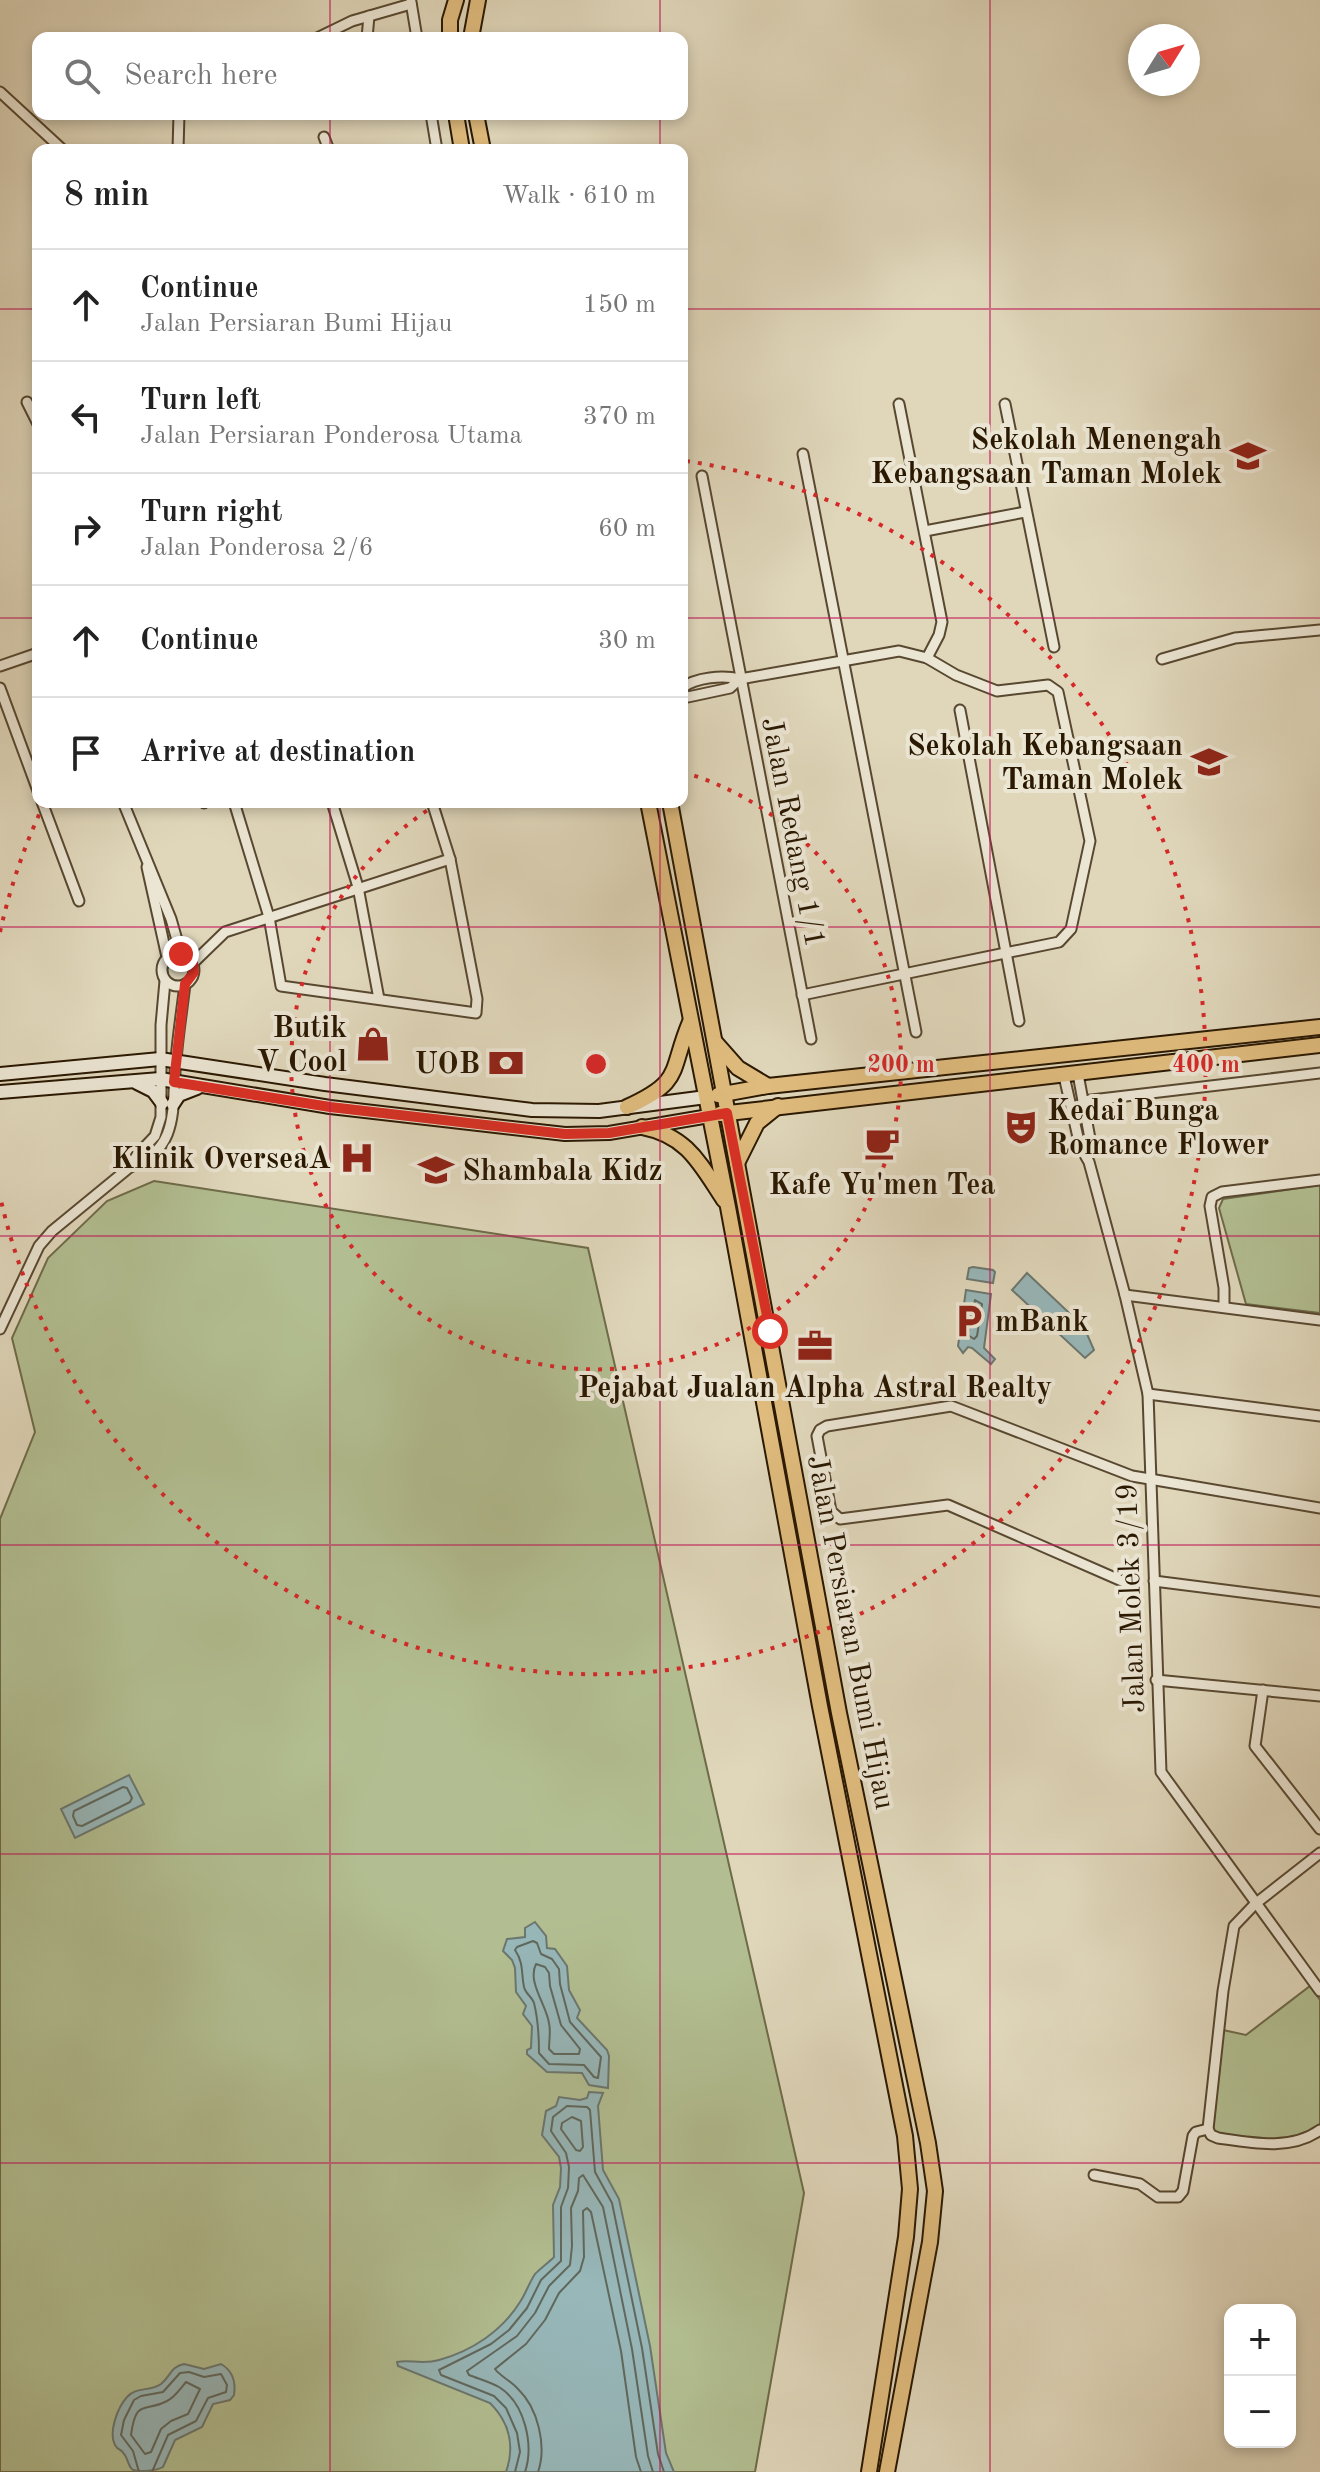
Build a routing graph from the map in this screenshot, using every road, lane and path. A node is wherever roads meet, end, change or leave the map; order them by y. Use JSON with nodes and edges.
{"nodes":[{"id":1,"x":456,"y":0,"type":"edge"},
{"id":2,"x":478,"y":0,"type":"edge"},
{"id":3,"x":411,"y":2,"type":"edge"},
{"id":4,"x":369,"y":16,"type":"junction"},
{"id":5,"x":331,"y":32,"type":"edge"},
{"id":6,"x":368,"y":32,"type":"edge"},
{"id":7,"x":416,"y":32,"type":"edge"},
{"id":8,"x":450,"y":32,"type":"edge"},
{"id":9,"x":472,"y":32,"type":"edge"},
{"id":10,"x":0,"y":92,"type":"edge"},
{"id":11,"x":179,"y":120,"type":"edge"},
{"id":12,"x":432,"y":120,"type":"edge"},
{"id":13,"x":457,"y":120,"type":"edge"},
{"id":14,"x":477,"y":120,"type":"edge"},
{"id":15,"x":324,"y":137,"type":"dead end"},
{"id":16,"x":56,"y":144,"type":"edge"},
{"id":17,"x":178,"y":144,"type":"edge"},
{"id":18,"x":327,"y":144,"type":"edge"},
{"id":19,"x":436,"y":144,"type":"edge"},
{"id":20,"x":461,"y":144,"type":"edge"},
{"id":21,"x":482,"y":144,"type":"edge"},
{"id":22,"x":27,"y":402,"type":"dead end"},
{"id":23,"x":899,"y":404,"type":"dead end"},
{"id":24,"x":1005,"y":404,"type":"dead end"},
{"id":25,"x":32,"y":412,"type":"edge"},
{"id":26,"x":803,"y":454,"type":"dead end"},
{"id":27,"x":702,"y":476,"type":"dead end"},
{"id":28,"x":1025,"y":512,"type":"junction"},
{"id":29,"x":925,"y":531,"type":"junction"},
{"id":30,"x":1320,"y":630,"type":"edge"},
{"id":31,"x":1054,"y":647,"type":"dead end"},
{"id":32,"x":32,"y":655,"type":"edge"},
{"id":33,"x":927,"y":658,"type":"junction"},
{"id":34,"x":1162,"y":659,"type":"dead end"},
{"id":35,"x":844,"y":660,"type":"junction"},
{"id":36,"x":0,"y":666,"type":"edge"},
{"id":37,"x":740,"y":679,"type":"junction"},
{"id":38,"x":0,"y":688,"type":"edge"},
{"id":39,"x":688,"y":697,"type":"edge"},
{"id":40,"x":960,"y":710,"type":"dead end"},
{"id":41,"x":32,"y":775,"type":"edge"},
{"id":42,"x":44,"y":808,"type":"edge"},
{"id":43,"x":125,"y":808,"type":"edge"},
{"id":44,"x":236,"y":808,"type":"edge"},
{"id":45,"x":334,"y":808,"type":"edge"},
{"id":46,"x":434,"y":808,"type":"edge"},
{"id":47,"x":649,"y":808,"type":"edge"},
{"id":48,"x":671,"y":808,"type":"edge"},
{"id":49,"x":450,"y":859,"type":"junction"},
{"id":50,"x":147,"y":860,"type":"junction"},
{"id":51,"x":358,"y":887,"type":"junction"},
{"id":52,"x":79,"y":901,"type":"dead end"},
{"id":53,"x":167,"y":909,"type":"junction"},
{"id":54,"x":155,"y":912,"type":"junction"},
{"id":55,"x":269,"y":917,"type":"junction"},
{"id":56,"x":174,"y":930,"type":"junction"},
{"id":57,"x":160,"y":933,"type":"junction"},
{"id":58,"x":181,"y":954,"type":"junction"},
{"id":59,"x":1005,"y":955,"type":"junction"},
{"id":60,"x":167,"y":957,"type":"junction"},
{"id":61,"x":193,"y":963,"type":"junction"},
{"id":62,"x":905,"y":976,"type":"junction"},
{"id":63,"x":165,"y":981,"type":"junction"},
{"id":64,"x":185,"y":984,"type":"junction"},
{"id":65,"x":802,"y":995,"type":"junction"},
{"id":66,"x":379,"y":999,"type":"junction"},
{"id":67,"x":1019,"y":1021,"type":"dead end"},
{"id":68,"x":690,"y":1022,"type":"junction"},
{"id":69,"x":161,"y":1025,"type":"junction"},
{"id":70,"x":1320,"y":1027,"type":"edge"},
{"id":71,"x":180,"y":1028,"type":"junction"},
{"id":72,"x":916,"y":1032,"type":"dead end"},
{"id":73,"x":712,"y":1039,"type":"junction"},
{"id":74,"x":811,"y":1039,"type":"dead end"},
{"id":75,"x":1320,"y":1045,"type":"edge"},
{"id":76,"x":160,"y":1059,"type":"junction"},
{"id":77,"x":176,"y":1061,"type":"junction"},
{"id":78,"x":1320,"y":1073,"type":"edge"},
{"id":79,"x":0,"y":1074,"type":"edge"},
{"id":80,"x":1071,"y":1075,"type":"junction"},
{"id":81,"x":160,"y":1079,"type":"junction"},
{"id":82,"x":130,"y":1081,"type":"junction"},
{"id":83,"x":174,"y":1082,"type":"junction"},
{"id":84,"x":768,"y":1086,"type":"junction"},
{"id":85,"x":200,"y":1087,"type":"junction"},
{"id":86,"x":0,"y":1092,"type":"edge"},
{"id":87,"x":724,"y":1094,"type":"junction"},
{"id":88,"x":706,"y":1097,"type":"junction"},
{"id":89,"x":1083,"y":1101,"type":"junction"},
{"id":90,"x":168,"y":1104,"type":"junction"},
{"id":91,"x":778,"y":1106,"type":"junction"},
{"id":92,"x":627,"y":1107,"type":"junction"},
{"id":93,"x":727,"y":1113,"type":"junction"},
{"id":94,"x":709,"y":1116,"type":"junction"},
{"id":95,"x":642,"y":1127,"type":"junction"},
{"id":96,"x":1087,"y":1158,"type":"junction"},
{"id":97,"x":737,"y":1165,"type":"junction"},
{"id":98,"x":1320,"y":1180,"type":"edge"},
{"id":99,"x":728,"y":1207,"type":"junction"},
{"id":100,"x":1125,"y":1295,"type":"junction"},
{"id":101,"x":1224,"y":1307,"type":"junction"},
{"id":102,"x":1320,"y":1320,"type":"edge"},
{"id":103,"x":0,"y":1329,"type":"edge"},
{"id":104,"x":1148,"y":1394,"type":"junction"},
{"id":105,"x":1320,"y":1416,"type":"edge"},
{"id":106,"x":1149,"y":1481,"type":"junction"},
{"id":107,"x":798,"y":1482,"type":"junction"},
{"id":108,"x":779,"y":1484,"type":"junction"},
{"id":109,"x":1320,"y":1508,"type":"edge"},
{"id":110,"x":1154,"y":1581,"type":"junction"},
{"id":111,"x":1131,"y":1585,"type":"dead end"},
{"id":112,"x":1320,"y":1602,"type":"edge"},
{"id":113,"x":802,"y":1606,"type":"junction"},
{"id":114,"x":819,"y":1606,"type":"junction"},
{"id":115,"x":1156,"y":1680,"type":"junction"},
{"id":116,"x":1263,"y":1690,"type":"junction"},
{"id":117,"x":1320,"y":1696,"type":"edge"},
{"id":118,"x":1320,"y":1829,"type":"edge"},
{"id":119,"x":1320,"y":1853,"type":"edge"},
{"id":120,"x":1255,"y":1904,"type":"junction"},
{"id":121,"x":1320,"y":1991,"type":"edge"},
{"id":122,"x":1208,"y":2129,"type":"junction"},
{"id":123,"x":1320,"y":2130,"type":"edge"},
{"id":124,"x":1094,"y":2175,"type":"dead end"},
{"id":125,"x":869,"y":2472,"type":"edge"},
{"id":126,"x":887,"y":2472,"type":"edge"}],
"edges":[{"from":1,"to":8,"type":"main road"},
{"from":2,"to":9,"type":"main road"},
{"from":3,"to":4,"type":"street"},
{"from":3,"to":7,"type":"street"},
{"from":4,"to":5,"type":"street"},
{"from":4,"to":6,"type":"street"},
{"from":10,"to":16,"type":"street"},
{"from":11,"to":17,"type":"street"},
{"from":12,"to":19,"type":"street"},
{"from":13,"to":20,"type":"main road"},
{"from":14,"to":21,"type":"main road"},
{"from":15,"to":18,"type":"street"},
{"from":22,"to":25,"type":"street"},
{"from":23,"to":29,"type":"street"},
{"from":24,"to":28,"type":"street"},
{"from":26,"to":35,"type":"street"},
{"from":27,"to":37,"type":"street","name":"Jalan Redang 1/1"},
{"from":28,"to":29,"type":"street"},
{"from":28,"to":31,"type":"street"},
{"from":29,"to":33,"type":"street"},
{"from":30,"to":34,"type":"street"},
{"from":32,"to":36,"type":"street"},
{"from":33,"to":35,"type":"street"},
{"from":33,"to":59,"type":"street","name":"Jalan Redang 1/1"},
{"from":35,"to":37,"type":"street"},
{"from":35,"to":62,"type":"street"},
{"from":37,"to":39,"type":"street"},
{"from":37,"to":65,"type":"street","name":"Jalan Redang 1/1"},
{"from":38,"to":41,"type":"street"},
{"from":40,"to":59,"type":"street"},
{"from":42,"to":52,"type":"street"},
{"from":43,"to":50,"type":"street"},
{"from":44,"to":55,"type":"street"},
{"from":45,"to":51,"type":"street"},
{"from":46,"to":49,"type":"street"},
{"from":47,"to":68,"type":"main road","name":"Jalan Persiaran Bumi Hijau"},
{"from":48,"to":73,"type":"main road","name":"Jalan Persiaran Bumi Hijau"},
{"from":49,"to":51,"type":"street"},
{"from":49,"to":66,"type":"street"},
{"from":50,"to":53,"type":"street"},
{"from":50,"to":54,"type":"street"},
{"from":51,"to":55,"type":"street"},
{"from":51,"to":66,"type":"street"},
{"from":53,"to":54,"type":"street"},
{"from":53,"to":56,"type":"street"},
{"from":54,"to":57,"type":"street"},
{"from":55,"to":61,"type":"street"},
{"from":55,"to":66,"type":"street"},
{"from":56,"to":57,"type":"street"},
{"from":56,"to":58,"type":"street"},
{"from":57,"to":60,"type":"street"},
{"from":58,"to":60,"type":"street"},
{"from":58,"to":61,"type":"street"},
{"from":59,"to":62,"type":"street","name":"Jalan Redang 1/1"},
{"from":59,"to":67,"type":"street"},
{"from":60,"to":63,"type":"street"},
{"from":61,"to":64,"type":"street"},
{"from":62,"to":65,"type":"street","name":"Jalan Redang 1/1"},
{"from":62,"to":72,"type":"street"},
{"from":63,"to":64,"type":"street"},
{"from":63,"to":69,"type":"street"},
{"from":64,"to":71,"type":"street"},
{"from":65,"to":74,"type":"street","name":"Jalan Redang 1/1"},
{"from":68,"to":88,"type":"main road","name":"Jalan Persiaran Bumi Hijau"},
{"from":68,"to":92,"type":"main road"},
{"from":69,"to":71,"type":"street"},
{"from":69,"to":76,"type":"street"},
{"from":70,"to":84,"type":"main road"},
{"from":71,"to":77,"type":"street"},
{"from":73,"to":84,"type":"main road"},
{"from":73,"to":87,"type":"main road","name":"Jalan Persiaran Bumi Hijau"},
{"from":75,"to":80,"type":"main road"},
{"from":76,"to":77,"type":"main road"},
{"from":76,"to":79,"type":"main road"},
{"from":76,"to":81,"type":"street"},
{"from":77,"to":83,"type":"street"},
{"from":77,"to":92,"type":"main road"},
{"from":78,"to":89,"type":"street"},
{"from":80,"to":89,"type":"street","name":"Jalan Molek 3/19"},
{"from":80,"to":91,"type":"main road"},
{"from":80,"to":96,"type":"street","name":"Jalan Molek 3/19"},
{"from":81,"to":82,"type":"main road"},
{"from":81,"to":83,"type":"main road"},
{"from":81,"to":90,"type":"street"},
{"from":82,"to":86,"type":"main road"},
{"from":82,"to":90,"type":"main road"},
{"from":83,"to":85,"type":"main road"},
{"from":83,"to":90,"type":"street"},
{"from":84,"to":87,"type":"main road"},
{"from":85,"to":90,"type":"main road"},
{"from":85,"to":95,"type":"main road"},
{"from":87,"to":88,"type":"main road"},
{"from":87,"to":93,"type":"main road","name":"Jalan Persiaran Bumi Hijau"},
{"from":88,"to":92,"type":"main road"},
{"from":88,"to":94,"type":"main road","name":"Jalan Persiaran Bumi Hijau"},
{"from":89,"to":96,"type":"street","name":"Jalan Molek 3/19"},
{"from":90,"to":103,"type":"street"},
{"from":91,"to":93,"type":"main road"},
{"from":91,"to":97,"type":"main road"},
{"from":93,"to":94,"type":"main road"},
{"from":93,"to":97,"type":"main road","name":"Jalan Persiaran Bumi Hijau"},
{"from":94,"to":95,"type":"main road"},
{"from":94,"to":99,"type":"main road","name":"Jalan Persiaran Bumi Hijau"},
{"from":95,"to":99,"type":"main road"},
{"from":96,"to":100,"type":"street","name":"Jalan Molek 3/19"},
{"from":97,"to":107,"type":"main road","name":"Jalan Persiaran Bumi Hijau"},
{"from":98,"to":101,"type":"street"},
{"from":99,"to":108,"type":"main road","name":"Jalan Persiaran Bumi Hijau"},
{"from":100,"to":101,"type":"street"},
{"from":100,"to":104,"type":"street","name":"Jalan Molek 3/19"},
{"from":101,"to":102,"type":"street"},
{"from":104,"to":105,"type":"street"},
{"from":104,"to":106,"type":"street","name":"Jalan Molek 3/19"},
{"from":106,"to":109,"type":"street"},
{"from":106,"to":110,"type":"street","name":"Jalan Molek 3/19"},
{"from":106,"to":111,"type":"street"},
{"from":107,"to":108,"type":"main road"},
{"from":107,"to":114,"type":"main road","name":"Jalan Persiaran Bumi Hijau"},
{"from":108,"to":113,"type":"main road","name":"Jalan Persiaran Bumi Hijau"},
{"from":110,"to":112,"type":"street"},
{"from":110,"to":115,"type":"street","name":"Jalan Molek 3/19"},
{"from":113,"to":114,"type":"main road"},
{"from":113,"to":125,"type":"main road","name":"Jalan Persiaran Bumi Hijau"},
{"from":114,"to":126,"type":"main road","name":"Jalan Persiaran Bumi Hijau"},
{"from":115,"to":116,"type":"street"},
{"from":115,"to":120,"type":"street","name":"Jalan Molek 3/19"},
{"from":116,"to":117,"type":"street"},
{"from":116,"to":118,"type":"street"},
{"from":119,"to":120,"type":"street"},
{"from":120,"to":121,"type":"street","name":"Jalan Molek 3/19"},
{"from":120,"to":122,"type":"street"},
{"from":122,"to":123,"type":"street"},
{"from":122,"to":124,"type":"street"}]}
